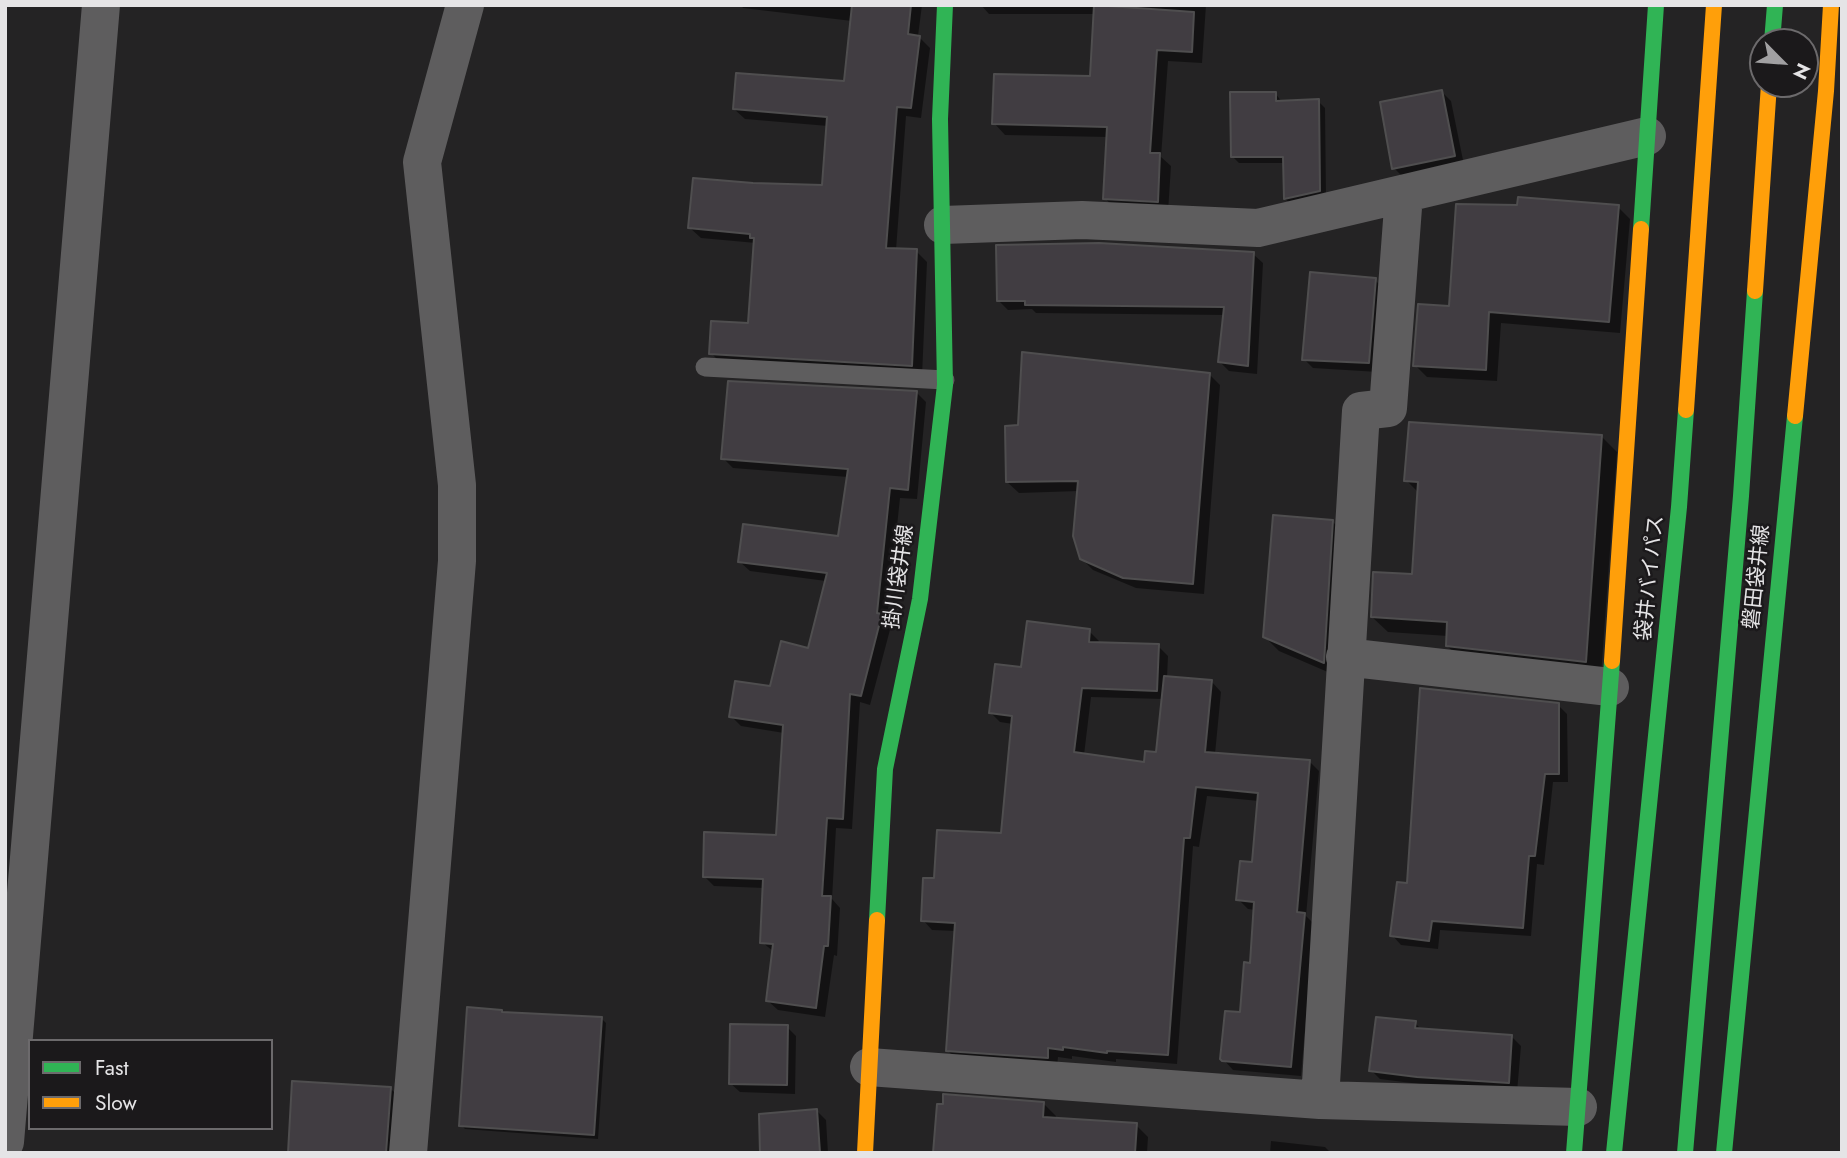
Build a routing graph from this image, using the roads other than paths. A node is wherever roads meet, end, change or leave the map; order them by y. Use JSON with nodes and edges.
{"nodes":[{"id":1,"x":101,"y":5,"type":"edge"},
{"id":2,"x":465,"y":5,"type":"edge"},
{"id":3,"x":945,"y":5,"type":"edge"},
{"id":4,"x":1656,"y":5,"type":"edge"},
{"id":5,"x":1714,"y":5,"type":"edge"},
{"id":6,"x":1775,"y":5,"type":"edge"},
{"id":7,"x":1831,"y":5,"type":"edge"},
{"id":8,"x":1773,"y":28,"type":"edge"},
{"id":9,"x":1834,"y":92,"type":"edge"},
{"id":10,"x":1768,"y":98,"type":"edge"},
{"id":11,"x":1647,"y":136,"type":"junction"},
{"id":12,"x":1404,"y":194,"type":"junction"},
{"id":13,"x":943,"y":225,"type":"junction"},
{"id":14,"x":705,"y":367,"type":"dead end"},
{"id":15,"x":946,"y":380,"type":"junction"},
{"id":16,"x":1345,"y":657,"type":"junction"},
{"id":17,"x":1610,"y":687,"type":"junction"},
{"id":18,"x":869,"y":1067,"type":"junction"},
{"id":19,"x":1320,"y":1100,"type":"junction"},
{"id":20,"x":1578,"y":1107,"type":"junction"},
{"id":21,"x":5,"y":1142,"type":"edge"},
{"id":22,"x":408,"y":1153,"type":"edge"},
{"id":23,"x":865,"y":1153,"type":"edge"},
{"id":24,"x":1574,"y":1153,"type":"edge"},
{"id":25,"x":1614,"y":1153,"type":"edge"},
{"id":26,"x":1685,"y":1153,"type":"edge"},
{"id":27,"x":1724,"y":1153,"type":"edge"}],
"edges":[{"from":1,"to":21,"type":"street"},
{"from":2,"to":22,"type":"street"},
{"from":3,"to":13,"type":"main road","name":"掛川袋井線"},
{"from":4,"to":11,"type":"main road"},
{"from":5,"to":25,"type":"main road","name":"袋井バイパス"},
{"from":6,"to":8,"type":"main road"},
{"from":7,"to":9,"type":"main road","name":"磐田袋井線"},
{"from":9,"to":27,"type":"main road","name":"磐田袋井線"},
{"from":10,"to":26,"type":"main road"},
{"from":11,"to":12,"type":"street"},
{"from":11,"to":17,"type":"main road"},
{"from":12,"to":13,"type":"street"},
{"from":12,"to":16,"type":"street"},
{"from":13,"to":15,"type":"main road","name":"掛川袋井線"},
{"from":14,"to":15,"type":"lane"},
{"from":15,"to":18,"type":"main road","name":"掛川袋井線"},
{"from":16,"to":17,"type":"street"},
{"from":16,"to":19,"type":"street"},
{"from":17,"to":20,"type":"main road"},
{"from":18,"to":19,"type":"street"},
{"from":18,"to":23,"type":"main road","name":"掛川袋井線"},
{"from":19,"to":20,"type":"street"},
{"from":20,"to":24,"type":"main road"}]}
